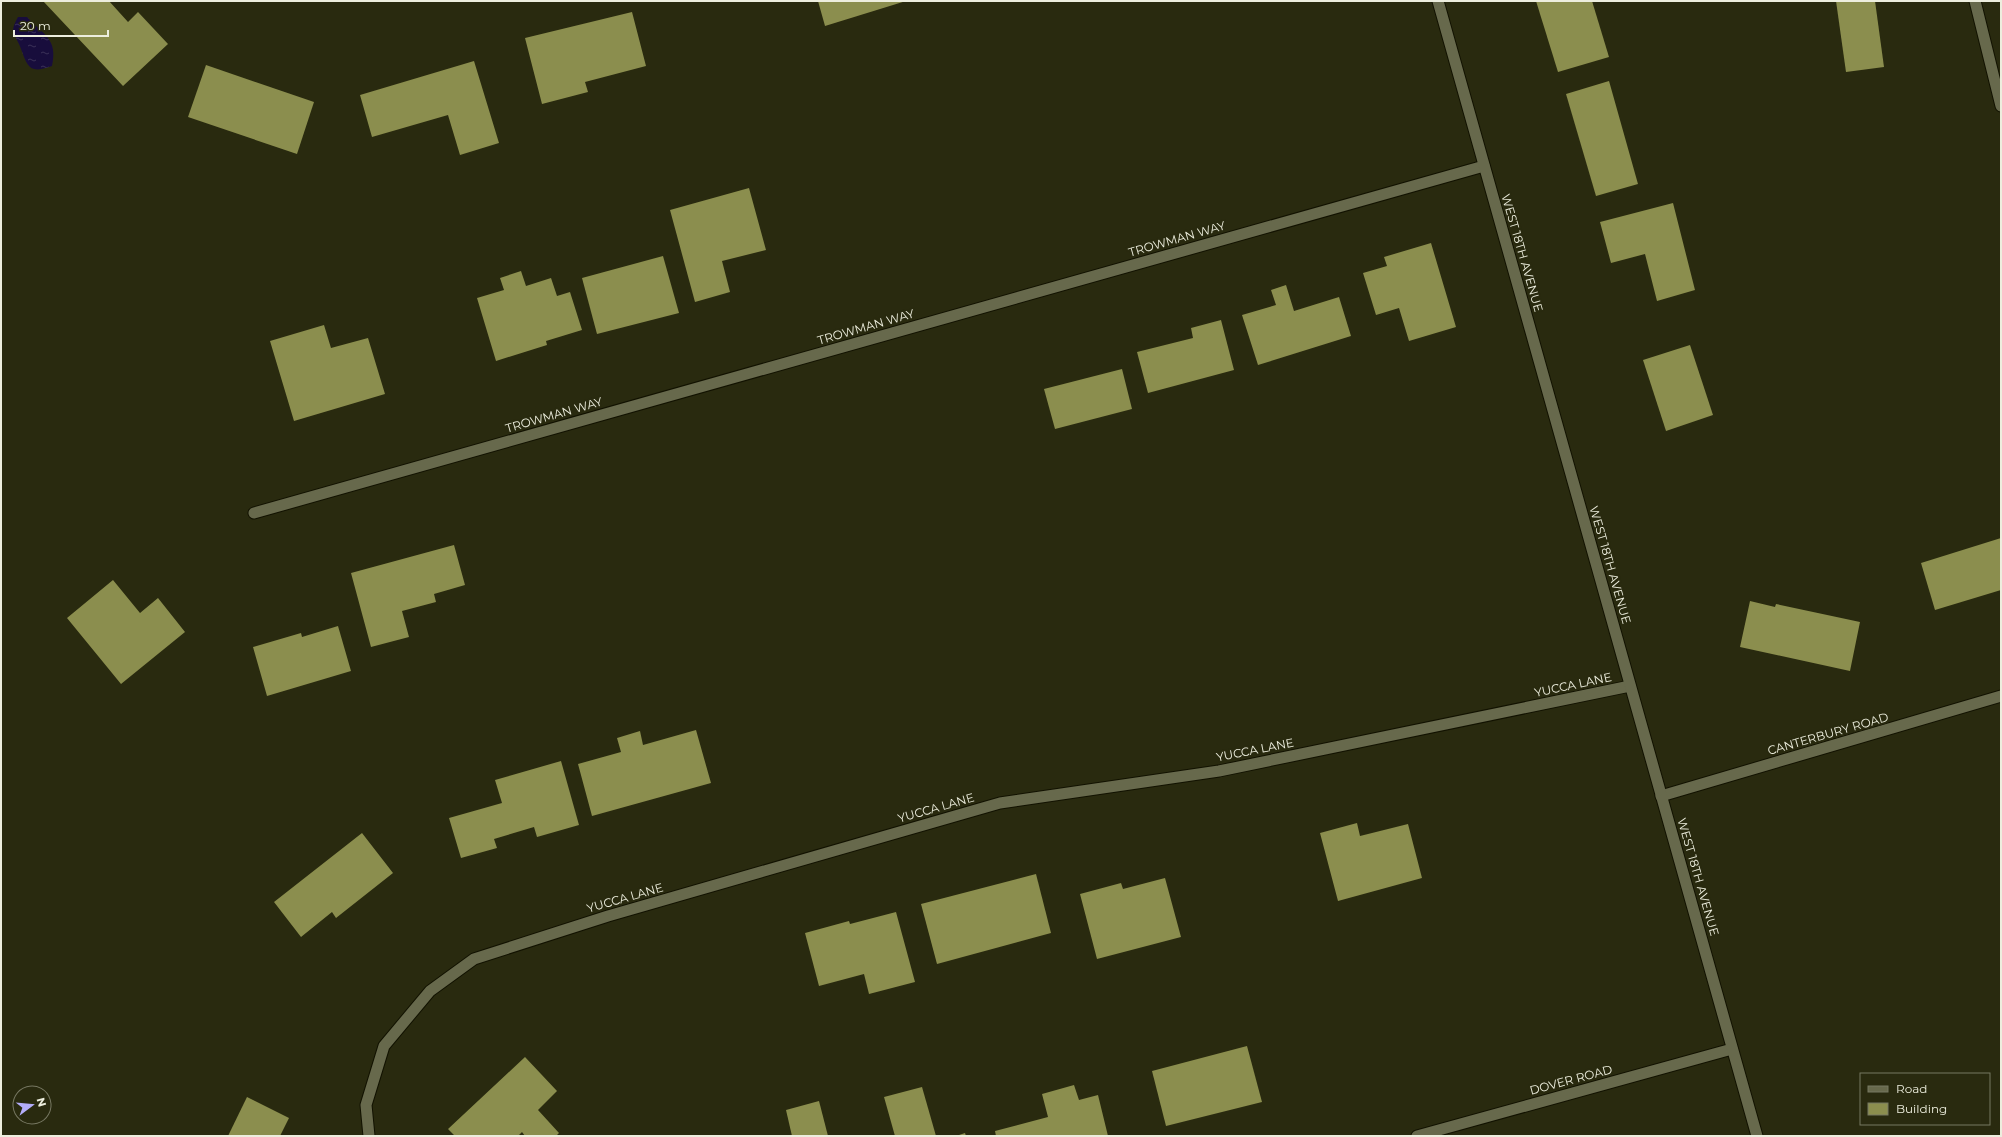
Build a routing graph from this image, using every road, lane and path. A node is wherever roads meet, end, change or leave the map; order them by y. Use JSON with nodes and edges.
{"nodes":[{"id":1,"x":1438,"y":1,"type":"edge"},
{"id":2,"x":1975,"y":1,"type":"edge"},
{"id":3,"x":2001,"y":106,"type":"edge"},
{"id":4,"x":1484,"y":166,"type":"junction"},
{"id":5,"x":254,"y":513,"type":"dead end"},
{"id":6,"x":1630,"y":686,"type":"junction"},
{"id":7,"x":2001,"y":696,"type":"edge"},
{"id":8,"x":1661,"y":796,"type":"junction"},
{"id":9,"x":1732,"y":1049,"type":"junction"},
{"id":10,"x":369,"y":1136,"type":"edge"},
{"id":11,"x":1417,"y":1136,"type":"edge"},
{"id":12,"x":1757,"y":1136,"type":"edge"}],
"edges":[{"from":1,"to":4,"type":"street","name":"WEST 18TH AVENUE"},
{"from":2,"to":3,"type":"street"},
{"from":4,"to":5,"type":"street","name":"TROWMAN WAY"},
{"from":4,"to":6,"type":"street","name":"WEST 18TH AVENUE"},
{"from":6,"to":8,"type":"street","name":"WEST 18TH AVENUE"},
{"from":6,"to":10,"type":"street","name":"YUCCA LANE"},
{"from":7,"to":8,"type":"street","name":"CANTERBURY ROAD"},
{"from":8,"to":9,"type":"street","name":"WEST 18TH AVENUE"},
{"from":9,"to":11,"type":"street","name":"DOVER ROAD"},
{"from":9,"to":12,"type":"street","name":"WEST 18TH AVENUE"}]}
